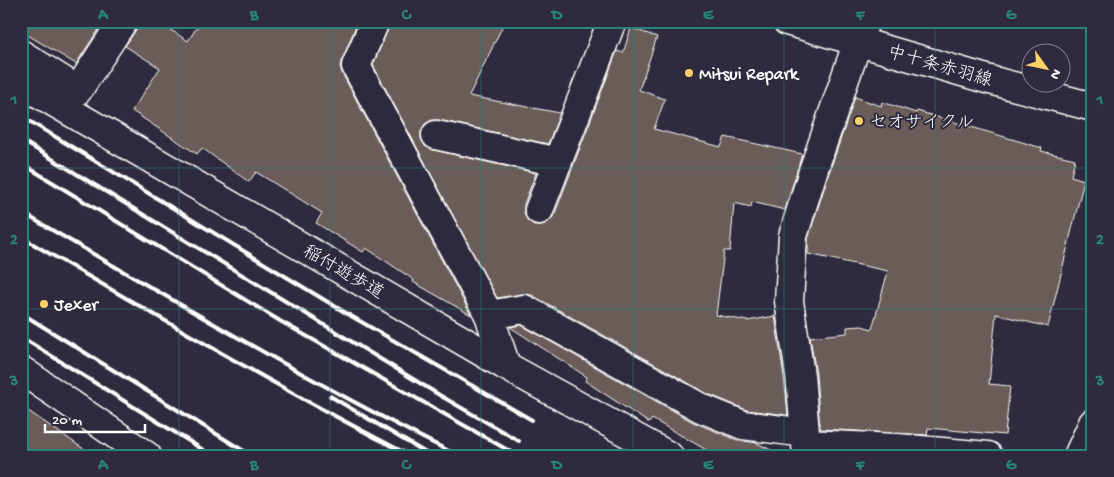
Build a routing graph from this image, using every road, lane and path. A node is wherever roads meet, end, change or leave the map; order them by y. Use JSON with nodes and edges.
{"nodes":[{"id":1,"x":123,"y":21,"type":"edge"},
{"id":2,"x":375,"y":21,"type":"edge"},
{"id":3,"x":612,"y":21,"type":"edge"},
{"id":4,"x":787,"y":21,"type":"edge"},
{"id":5,"x":861,"y":31,"type":"edge"},
{"id":6,"x":21,"y":54,"type":"edge"},
{"id":7,"x":21,"y":83,"type":"edge"},
{"id":8,"x":1093,"y":107,"type":"edge"},
{"id":9,"x":436,"y":135,"type":"dead end"},
{"id":10,"x":558,"y":162,"type":"junction"},
{"id":11,"x":539,"y":210,"type":"dead end"},
{"id":12,"x":489,"y":315,"type":"junction"},
{"id":13,"x":506,"y":366,"type":"junction"},
{"id":14,"x":21,"y":370,"type":"edge"},
{"id":15,"x":1093,"y":423,"type":"edge"},
{"id":16,"x":806,"y":444,"type":"edge"},
{"id":17,"x":147,"y":456,"type":"edge"},
{"id":18,"x":669,"y":456,"type":"edge"},
{"id":19,"x":988,"y":456,"type":"edge"},
{"id":20,"x":1078,"y":456,"type":"edge"}],
"edges":[{"from":1,"to":6,"type":"street"},
{"from":2,"to":12,"type":"street"},
{"from":3,"to":10,"type":"street"},
{"from":4,"to":5,"type":"street","name":"中十条赤羽線"},
{"from":5,"to":8,"type":"street","name":"中十条赤羽線"},
{"from":5,"to":16,"type":"street"},
{"from":7,"to":13,"type":"street","name":"稲付遊歩道"},
{"from":9,"to":10,"type":"street"},
{"from":10,"to":11,"type":"street"},
{"from":12,"to":13,"type":"street"},
{"from":12,"to":16,"type":"street"},
{"from":13,"to":18,"type":"street","name":"稲付遊歩道"},
{"from":14,"to":17,"type":"street"},
{"from":15,"to":20,"type":"street"},
{"from":16,"to":19,"type":"street"}]}
